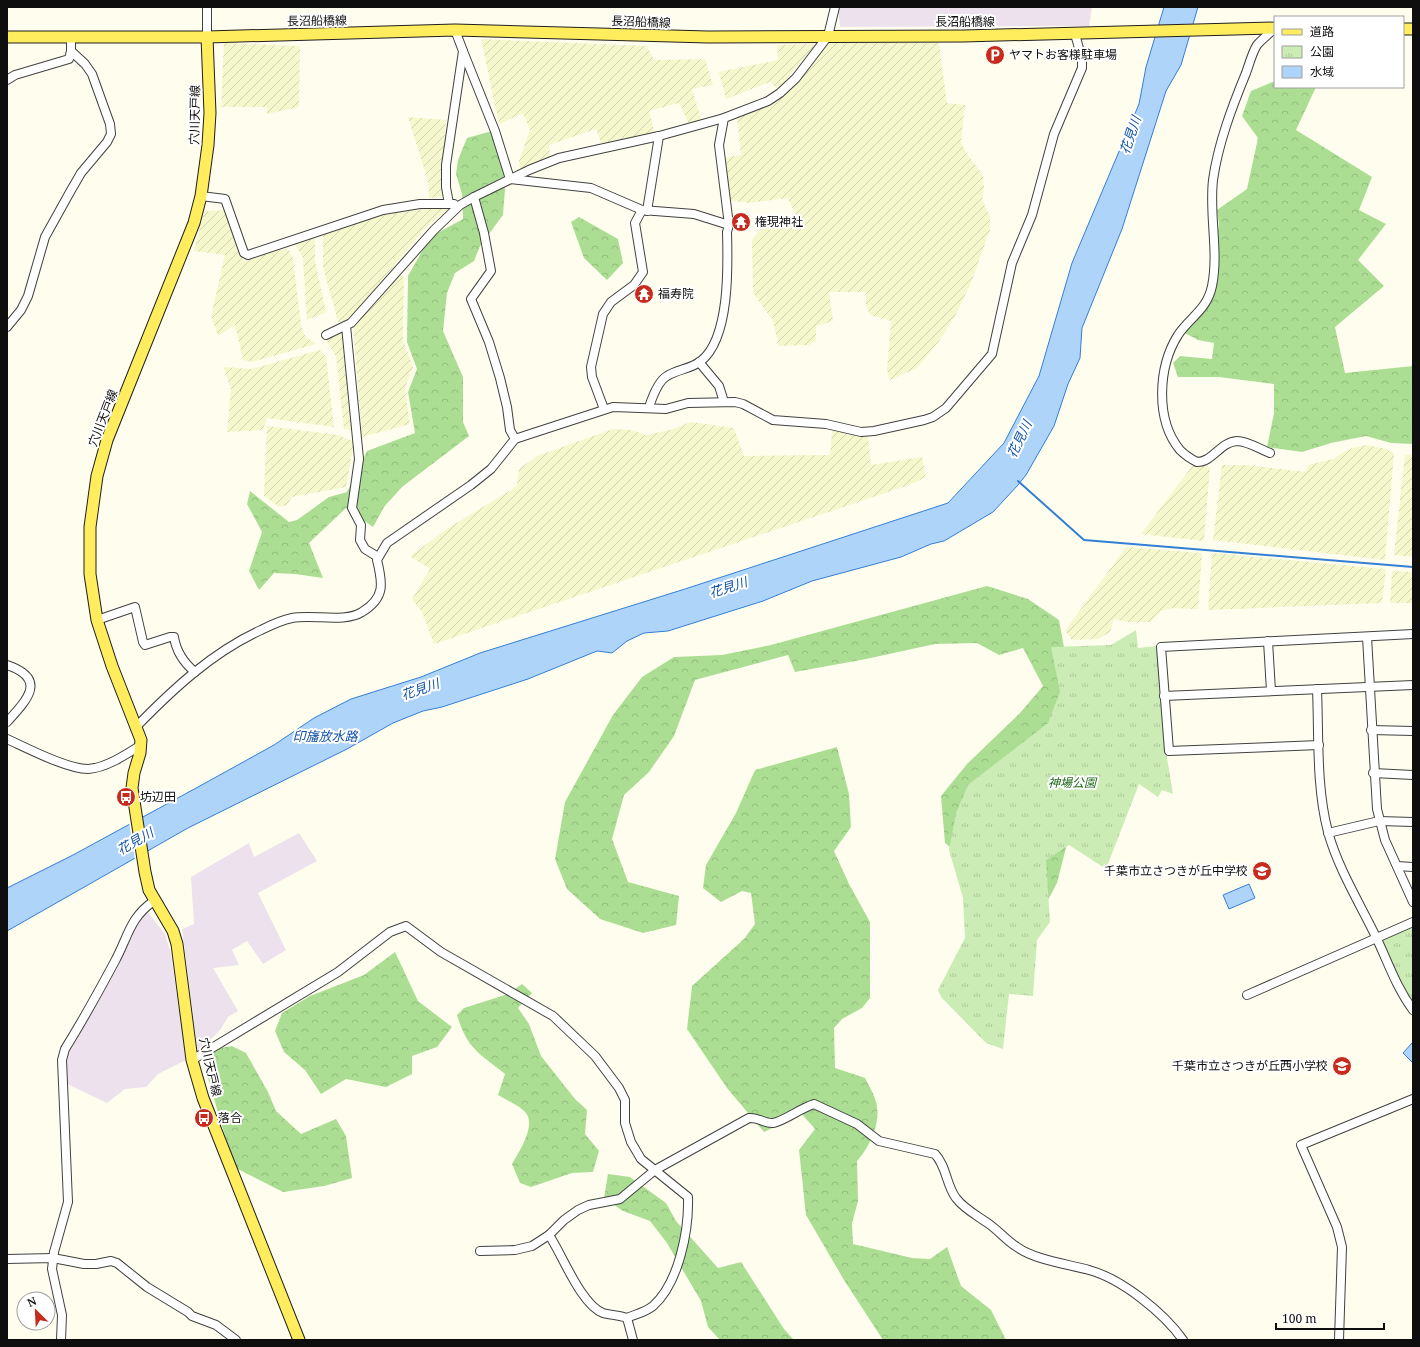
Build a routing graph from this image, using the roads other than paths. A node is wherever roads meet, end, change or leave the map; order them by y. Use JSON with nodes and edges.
{"nodes":[{"id":1,"x":207,"y":7,"type":"edge"},
{"id":2,"x":835,"y":7,"type":"edge"},
{"id":3,"x":1274,"y":28,"type":"edge"},
{"id":4,"x":1274,"y":29,"type":"edge"},
{"id":5,"x":455,"y":30,"type":"junction"},
{"id":6,"x":1075,"y":34,"type":"junction"},
{"id":7,"x":71,"y":36,"type":"junction"},
{"id":8,"x":828,"y":36,"type":"junction"},
{"id":9,"x":7,"y":37,"type":"edge"},
{"id":10,"x":207,"y":37,"type":"junction"},
{"id":11,"x":71,"y":51,"type":"junction"},
{"id":12,"x":463,"y":51,"type":"junction"},
{"id":13,"x":7,"y":80,"type":"edge"},
{"id":14,"x":724,"y":118,"type":"junction"},
{"id":15,"x":659,"y":136,"type":"junction"},
{"id":16,"x":510,"y":179,"type":"junction"},
{"id":17,"x":201,"y":196,"type":"junction"},
{"id":18,"x":474,"y":197,"type":"junction"},
{"id":19,"x":449,"y":204,"type":"junction"},
{"id":20,"x":460,"y":205,"type":"junction"},
{"id":21,"x":644,"y":210,"type":"junction"},
{"id":22,"x":729,"y":225,"type":"junction"},
{"id":23,"x":346,"y":326,"type":"junction"},
{"id":24,"x":7,"y":327,"type":"edge"},
{"id":25,"x":326,"y":335,"type":"dead end"},
{"id":26,"x":699,"y":362,"type":"junction"},
{"id":27,"x":724,"y":402,"type":"junction"},
{"id":28,"x":649,"y":407,"type":"junction"},
{"id":29,"x":604,"y":409,"type":"junction"},
{"id":30,"x":515,"y":439,"type":"junction"},
{"id":31,"x":1270,"y":453,"type":"dead end"},
{"id":32,"x":378,"y":557,"type":"junction"},
{"id":33,"x":97,"y":620,"type":"junction"},
{"id":34,"x":1413,"y":634,"type":"edge"},
{"id":35,"x":1367,"y":637,"type":"junction"},
{"id":36,"x":1268,"y":641,"type":"junction"},
{"id":37,"x":7,"y":666,"type":"edge"},
{"id":38,"x":195,"y":672,"type":"junction"},
{"id":39,"x":1413,"y":685,"type":"edge"},
{"id":40,"x":1369,"y":687,"type":"junction"},
{"id":41,"x":1316,"y":689,"type":"junction"},
{"id":42,"x":1271,"y":691,"type":"junction"},
{"id":43,"x":1164,"y":696,"type":"junction"},
{"id":44,"x":7,"y":722,"type":"edge"},
{"id":45,"x":137,"y":726,"type":"junction"},
{"id":46,"x":1371,"y":730,"type":"junction"},
{"id":47,"x":1413,"y":731,"type":"edge"},
{"id":48,"x":7,"y":739,"type":"edge"},
{"id":49,"x":141,"y":744,"type":"junction"},
{"id":50,"x":1319,"y":745,"type":"junction"},
{"id":51,"x":1373,"y":773,"type":"junction"},
{"id":52,"x":1413,"y":775,"type":"edge"},
{"id":53,"x":1379,"y":821,"type":"junction"},
{"id":54,"x":1413,"y":822,"type":"edge"},
{"id":55,"x":1328,"y":833,"type":"junction"},
{"id":56,"x":1397,"y":866,"type":"junction"},
{"id":57,"x":1413,"y":867,"type":"edge"},
{"id":58,"x":154,"y":901,"type":"junction"},
{"id":59,"x":1413,"y":902,"type":"edge"},
{"id":60,"x":1413,"y":922,"type":"edge"},
{"id":61,"x":1377,"y":938,"type":"junction"},
{"id":62,"x":1247,"y":995,"type":"dead end"},
{"id":63,"x":1413,"y":1010,"type":"edge"},
{"id":64,"x":192,"y":1060,"type":"junction"},
{"id":65,"x":1413,"y":1099,"type":"edge"},
{"id":66,"x":655,"y":1170,"type":"junction"},
{"id":67,"x":549,"y":1235,"type":"junction"},
{"id":68,"x":480,"y":1251,"type":"dead end"},
{"id":69,"x":53,"y":1258,"type":"junction"},
{"id":70,"x":7,"y":1259,"type":"edge"},
{"id":71,"x":627,"y":1318,"type":"junction"},
{"id":72,"x":61,"y":1340,"type":"edge"},
{"id":73,"x":236,"y":1340,"type":"edge"},
{"id":74,"x":299,"y":1340,"type":"edge"},
{"id":75,"x":633,"y":1340,"type":"edge"},
{"id":76,"x":1184,"y":1340,"type":"edge"},
{"id":77,"x":1339,"y":1340,"type":"edge"}],
"edges":[{"from":1,"to":10,"type":"street"},
{"from":2,"to":8,"type":"street"},
{"from":3,"to":6,"type":"main road","name":"長沼船橋線"},
{"from":4,"to":31,"type":"street"},
{"from":5,"to":8,"type":"main road","name":"長沼船橋線"},
{"from":5,"to":10,"type":"main road","name":"長沼船橋線"},
{"from":5,"to":12,"type":"street"},
{"from":6,"to":8,"type":"main road","name":"長沼船橋線"},
{"from":6,"to":27,"type":"street"},
{"from":7,"to":9,"type":"main road","name":"長沼船橋線"},
{"from":7,"to":10,"type":"main road","name":"長沼船橋線"},
{"from":7,"to":11,"type":"street"},
{"from":8,"to":14,"type":"street"},
{"from":10,"to":17,"type":"main road","name":"穴川天戸線"},
{"from":11,"to":13,"type":"street"},
{"from":11,"to":24,"type":"street"},
{"from":12,"to":16,"type":"street"},
{"from":12,"to":19,"type":"street"},
{"from":14,"to":15,"type":"street"},
{"from":14,"to":22,"type":"street"},
{"from":15,"to":16,"type":"street"},
{"from":15,"to":21,"type":"street"},
{"from":16,"to":18,"type":"street"},
{"from":16,"to":21,"type":"street"},
{"from":17,"to":19,"type":"street"},
{"from":17,"to":33,"type":"main road","name":"穴川天戸線"},
{"from":18,"to":20,"type":"street"},
{"from":18,"to":30,"type":"street"},
{"from":19,"to":20,"type":"street"},
{"from":20,"to":23,"type":"street"},
{"from":21,"to":22,"type":"street"},
{"from":21,"to":29,"type":"street"},
{"from":22,"to":26,"type":"street"},
{"from":23,"to":25,"type":"street"},
{"from":23,"to":32,"type":"street"},
{"from":26,"to":27,"type":"street"},
{"from":26,"to":28,"type":"street"},
{"from":27,"to":28,"type":"street"},
{"from":28,"to":29,"type":"street"},
{"from":29,"to":30,"type":"street"},
{"from":30,"to":32,"type":"street"},
{"from":32,"to":38,"type":"street"},
{"from":33,"to":38,"type":"street"},
{"from":33,"to":45,"type":"main road","name":"穴川天戸線"},
{"from":34,"to":35,"type":"street"},
{"from":35,"to":36,"type":"street"},
{"from":35,"to":40,"type":"street"},
{"from":36,"to":42,"type":"street"},
{"from":36,"to":43,"type":"street"},
{"from":37,"to":44,"type":"street"},
{"from":38,"to":45,"type":"street"},
{"from":39,"to":40,"type":"street"},
{"from":40,"to":41,"type":"street"},
{"from":40,"to":46,"type":"street"},
{"from":41,"to":42,"type":"street"},
{"from":41,"to":50,"type":"street"},
{"from":42,"to":43,"type":"street"},
{"from":43,"to":50,"type":"street"},
{"from":45,"to":49,"type":"main road","name":"穴川天戸線"},
{"from":46,"to":47,"type":"street"},
{"from":46,"to":51,"type":"street"},
{"from":48,"to":49,"type":"street"},
{"from":49,"to":58,"type":"main road","name":"穴川天戸線"},
{"from":50,"to":55,"type":"street"},
{"from":51,"to":52,"type":"street"},
{"from":51,"to":53,"type":"street"},
{"from":53,"to":54,"type":"street"},
{"from":53,"to":55,"type":"street"},
{"from":53,"to":56,"type":"street"},
{"from":55,"to":61,"type":"street"},
{"from":56,"to":57,"type":"street"},
{"from":56,"to":59,"type":"street"},
{"from":58,"to":64,"type":"main road","name":"穴川天戸線"},
{"from":58,"to":69,"type":"street"},
{"from":60,"to":61,"type":"street"},
{"from":61,"to":62,"type":"street"},
{"from":61,"to":63,"type":"street"},
{"from":64,"to":66,"type":"street"},
{"from":64,"to":74,"type":"main road","name":"穴川天戸線"},
{"from":65,"to":77,"type":"street"},
{"from":66,"to":67,"type":"street"},
{"from":66,"to":71,"type":"street"},
{"from":66,"to":76,"type":"street"},
{"from":67,"to":68,"type":"street"},
{"from":67,"to":71,"type":"street"},
{"from":69,"to":70,"type":"street"},
{"from":69,"to":72,"type":"street"},
{"from":69,"to":73,"type":"street"},
{"from":71,"to":75,"type":"street"}]}
